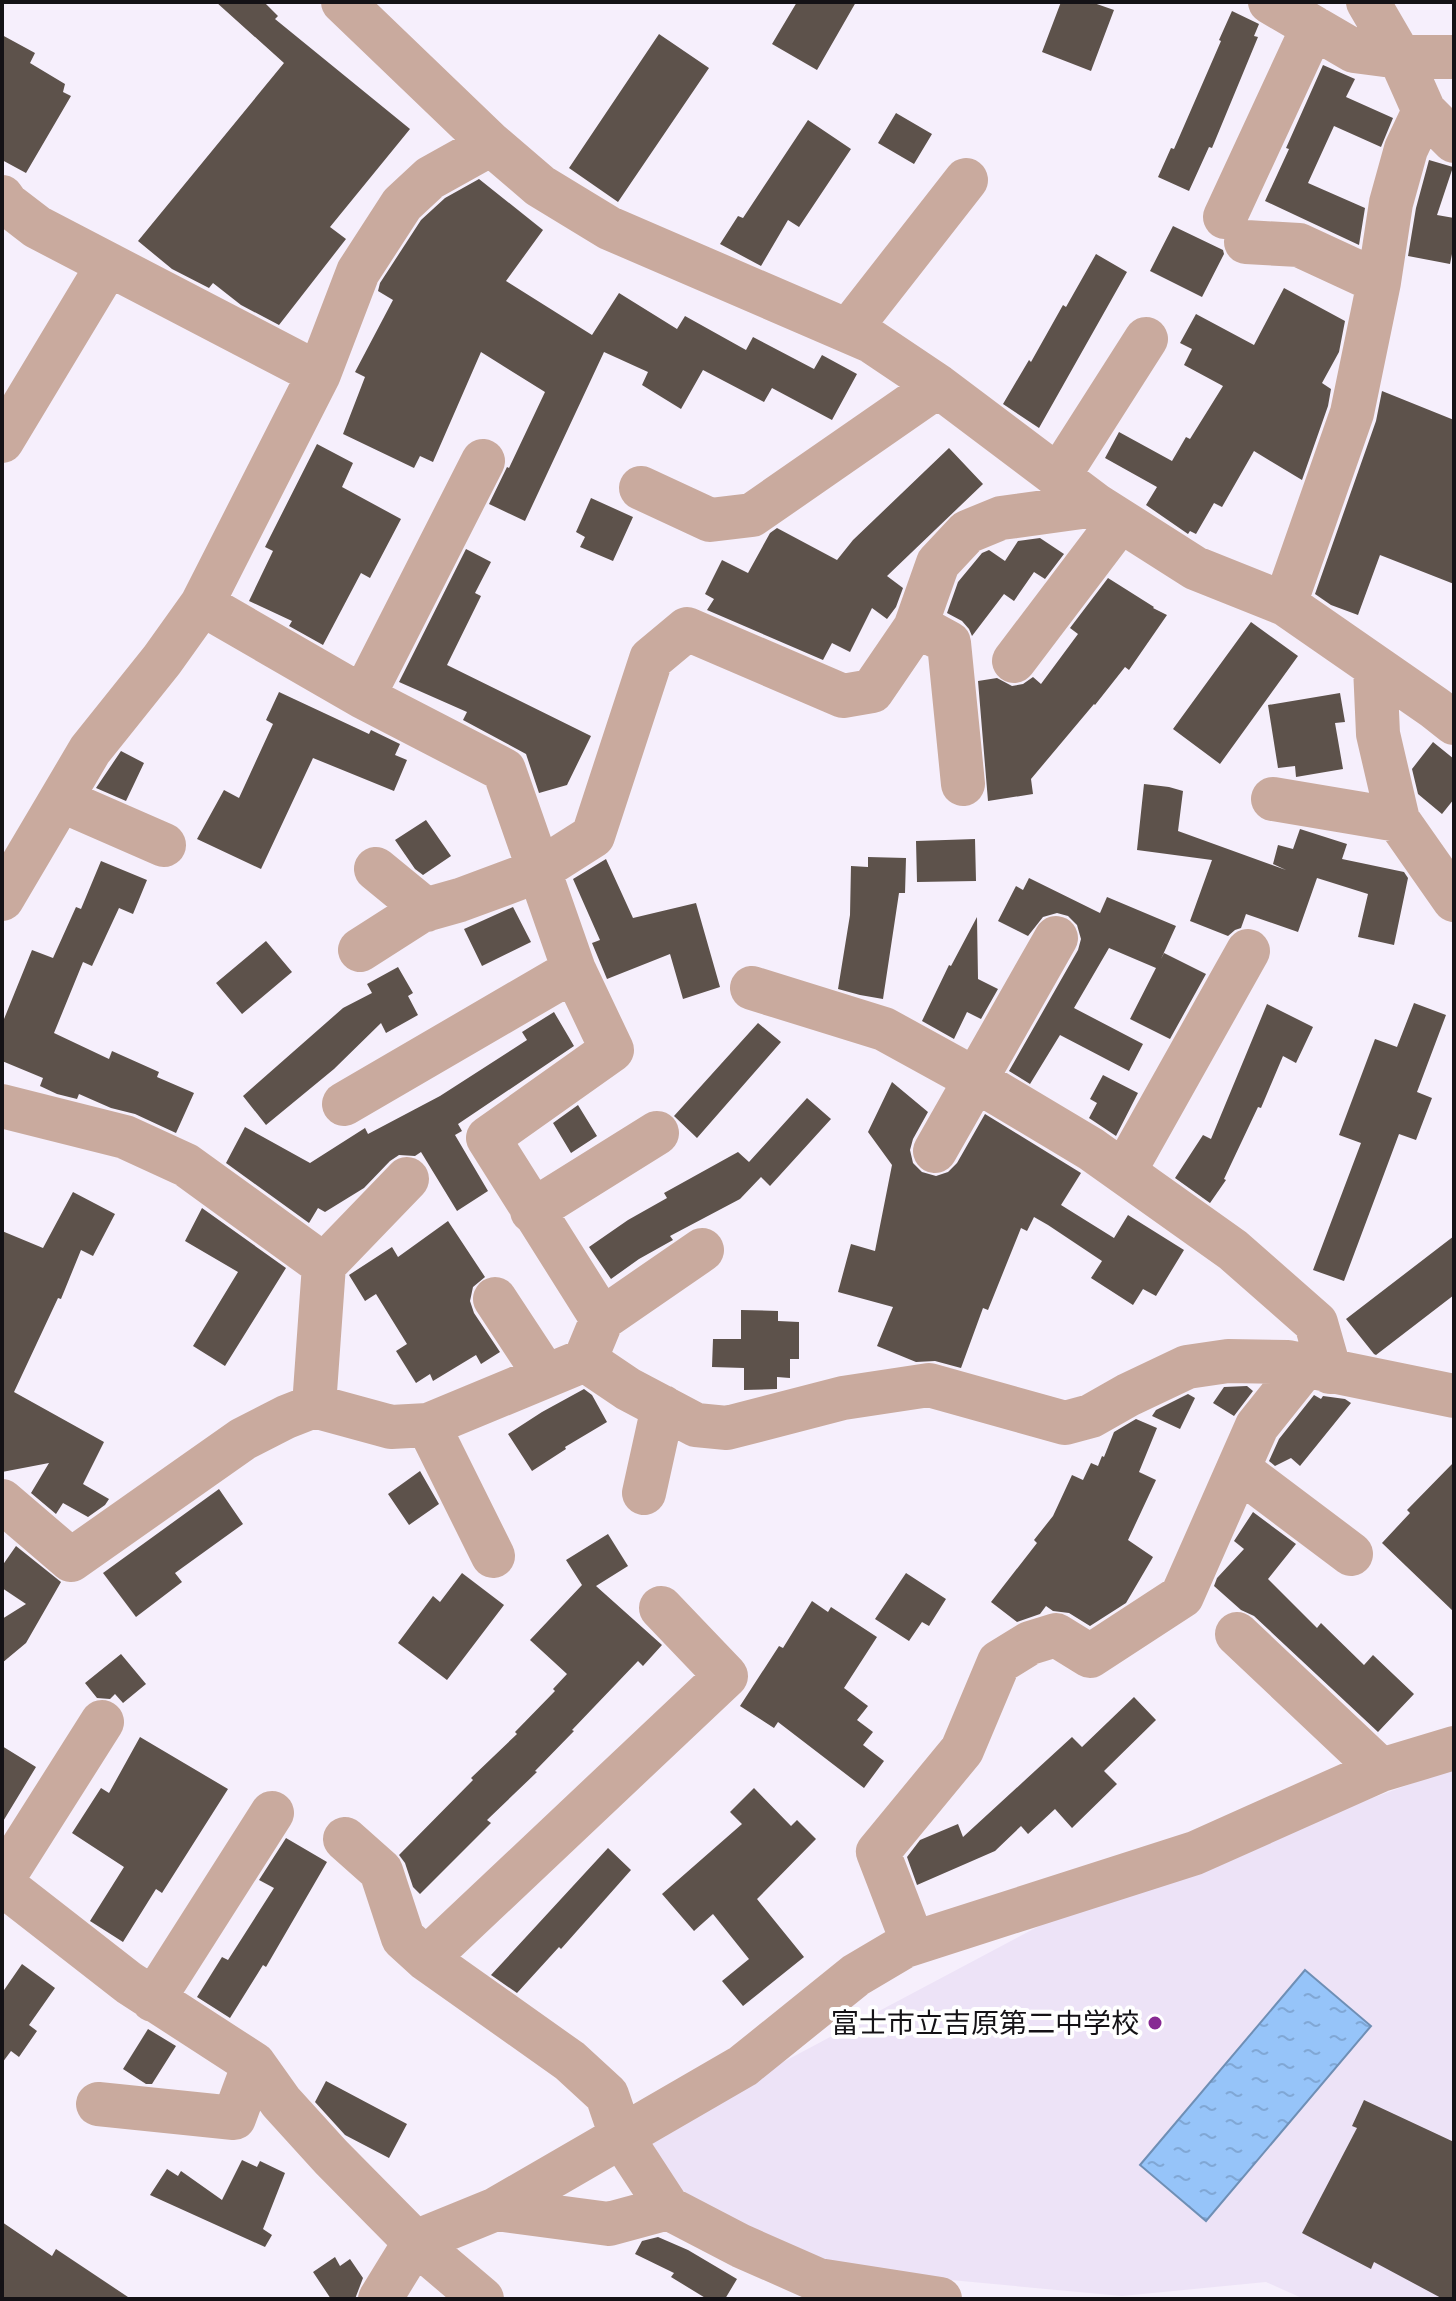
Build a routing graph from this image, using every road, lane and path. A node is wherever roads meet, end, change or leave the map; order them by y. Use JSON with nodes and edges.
{"nodes":[{"id":1,"x":343,"y":2,"type":"edge"},
{"id":2,"x":1270,"y":2,"type":"edge"},
{"id":3,"x":1368,"y":2,"type":"edge"},
{"id":4,"x":1313,"y":27,"type":"junction"},
{"id":5,"x":1400,"y":57,"type":"junction"},
{"id":6,"x":1454,"y":57,"type":"edge"},
{"id":7,"x":1439,"y":126,"type":"edge"},
{"id":8,"x":491,"y":144,"type":"junction"},
{"id":9,"x":966,"y":180,"type":"dead end"},
{"id":10,"x":2,"y":197,"type":"edge"},
{"id":11,"x":108,"y":265,"type":"junction"},
{"id":12,"x":1379,"y":282,"type":"junction"},
{"id":13,"x":848,"y":331,"type":"junction"},
{"id":14,"x":1146,"y":339,"type":"dead end"},
{"id":15,"x":319,"y":374,"type":"junction"},
{"id":16,"x":938,"y":386,"type":"junction"},
{"id":17,"x":2,"y":441,"type":"edge"},
{"id":18,"x":483,"y":461,"type":"dead end"},
{"id":19,"x":1058,"y":477,"type":"junction"},
{"id":20,"x":641,"y":488,"type":"dead end"},
{"id":21,"x":1108,"y":513,"type":"junction"},
{"id":22,"x":202,"y":604,"type":"junction"},
{"id":23,"x":1285,"y":604,"type":"junction"},
{"id":24,"x":916,"y":625,"type":"junction"},
{"id":25,"x":1014,"y":661,"type":"dead end"},
{"id":26,"x":1375,"y":667,"type":"junction"},
{"id":27,"x":363,"y":697,"type":"junction"},
{"id":28,"x":1448,"y":712,"type":"edge"},
{"id":29,"x":963,"y":784,"type":"dead end"},
{"id":30,"x":1273,"y":799,"type":"dead end"},
{"id":31,"x":61,"y":800,"type":"junction"},
{"id":32,"x":1398,"y":820,"type":"junction"},
{"id":33,"x":164,"y":845,"type":"dead end"},
{"id":34,"x":376,"y":869,"type":"dead end"},
{"id":35,"x":538,"y":871,"type":"junction"},
{"id":36,"x":2,"y":899,"type":"edge"},
{"id":37,"x":1454,"y":900,"type":"edge"},
{"id":38,"x":426,"y":910,"type":"junction"},
{"id":39,"x":1056,"y":938,"type":"dead end"},
{"id":40,"x":360,"y":950,"type":"dead end"},
{"id":41,"x":1248,"y":951,"type":"dead end"},
{"id":42,"x":574,"y":970,"type":"junction"},
{"id":43,"x":752,"y":988,"type":"dead end"},
{"id":44,"x":975,"y":1079,"type":"junction"},
{"id":45,"x":344,"y":1104,"type":"dead end"},
{"id":46,"x":2,"y":1106,"type":"edge"},
{"id":47,"x":657,"y":1133,"type":"dead end"},
{"id":48,"x":935,"y":1151,"type":"dead end"},
{"id":49,"x":1124,"y":1172,"type":"junction"},
{"id":50,"x":407,"y":1179,"type":"dead end"},
{"id":51,"x":532,"y":1211,"type":"junction"},
{"id":52,"x":702,"y":1250,"type":"dead end"},
{"id":53,"x":324,"y":1265,"type":"junction"},
{"id":54,"x":495,"y":1299,"type":"dead end"},
{"id":55,"x":602,"y":1319,"type":"junction"},
{"id":56,"x":585,"y":1360,"type":"junction"},
{"id":57,"x":1318,"y":1369,"type":"junction"},
{"id":58,"x":545,"y":1375,"type":"junction"},
{"id":59,"x":1454,"y":1396,"type":"edge"},
{"id":60,"x":314,"y":1406,"type":"junction"},
{"id":61,"x":663,"y":1407,"type":"junction"},
{"id":62,"x":428,"y":1425,"type":"junction"},
{"id":63,"x":1238,"y":1469,"type":"junction"},
{"id":64,"x":644,"y":1493,"type":"dead end"},
{"id":65,"x":2,"y":1501,"type":"edge"},
{"id":66,"x":1351,"y":1554,"type":"dead end"},
{"id":67,"x":493,"y":1556,"type":"dead end"},
{"id":68,"x":661,"y":1608,"type":"dead end"},
{"id":69,"x":1237,"y":1634,"type":"dead end"},
{"id":70,"x":102,"y":1722,"type":"dead end"},
{"id":71,"x":1454,"y":1748,"type":"edge"},
{"id":72,"x":1381,"y":1770,"type":"junction"},
{"id":73,"x":272,"y":1813,"type":"dead end"},
{"id":74,"x":345,"y":1839,"type":"dead end"},
{"id":75,"x":2,"y":1882,"type":"edge"},
{"id":76,"x":913,"y":1943,"type":"junction"},
{"id":77,"x":426,"y":1959,"type":"junction"},
{"id":78,"x":153,"y":2000,"type":"junction"},
{"id":79,"x":254,"y":2064,"type":"junction"},
{"id":80,"x":98,"y":2104,"type":"dead end"},
{"id":81,"x":621,"y":2136,"type":"junction"},
{"id":82,"x":668,"y":2208,"type":"junction"},
{"id":83,"x":496,"y":2209,"type":"junction"},
{"id":84,"x":415,"y":2242,"type":"junction"},
{"id":85,"x":810,"y":2289,"type":"edge"},
{"id":86,"x":380,"y":2299,"type":"edge"},
{"id":87,"x":482,"y":2299,"type":"edge"},
{"id":88,"x":940,"y":2299,"type":"edge"}],
"edges":[{"from":1,"to":8,"type":"street"},
{"from":2,"to":4,"type":"street"},
{"from":3,"to":5,"type":"street"},
{"from":4,"to":5,"type":"street"},
{"from":4,"to":12,"type":"street"},
{"from":5,"to":6,"type":"street"},
{"from":5,"to":7,"type":"street"},
{"from":7,"to":12,"type":"street"},
{"from":8,"to":13,"type":"street"},
{"from":8,"to":15,"type":"street"},
{"from":9,"to":13,"type":"street"},
{"from":10,"to":11,"type":"street"},
{"from":11,"to":15,"type":"street"},
{"from":11,"to":17,"type":"street"},
{"from":12,"to":23,"type":"street"},
{"from":13,"to":16,"type":"street"},
{"from":14,"to":19,"type":"street"},
{"from":15,"to":22,"type":"street"},
{"from":16,"to":19,"type":"street"},
{"from":16,"to":20,"type":"street"},
{"from":18,"to":27,"type":"street"},
{"from":19,"to":21,"type":"street"},
{"from":21,"to":23,"type":"street"},
{"from":21,"to":24,"type":"street"},
{"from":21,"to":25,"type":"street"},
{"from":22,"to":27,"type":"street"},
{"from":22,"to":31,"type":"street"},
{"from":23,"to":26,"type":"street"},
{"from":24,"to":29,"type":"street"},
{"from":24,"to":35,"type":"street"},
{"from":26,"to":28,"type":"street"},
{"from":26,"to":32,"type":"street"},
{"from":27,"to":35,"type":"street"},
{"from":30,"to":32,"type":"street"},
{"from":31,"to":33,"type":"street"},
{"from":31,"to":36,"type":"street"},
{"from":32,"to":37,"type":"street"},
{"from":34,"to":38,"type":"street"},
{"from":35,"to":38,"type":"street"},
{"from":35,"to":42,"type":"street"},
{"from":38,"to":40,"type":"street"},
{"from":39,"to":44,"type":"street"},
{"from":41,"to":49,"type":"street"},
{"from":42,"to":45,"type":"street"},
{"from":42,"to":51,"type":"street"},
{"from":43,"to":44,"type":"street"},
{"from":44,"to":48,"type":"street"},
{"from":44,"to":49,"type":"street"},
{"from":46,"to":53,"type":"street"},
{"from":47,"to":51,"type":"street"},
{"from":49,"to":57,"type":"street"},
{"from":50,"to":53,"type":"street"},
{"from":51,"to":55,"type":"street"},
{"from":52,"to":55,"type":"street"},
{"from":53,"to":60,"type":"street"},
{"from":54,"to":58,"type":"street"},
{"from":55,"to":56,"type":"street"},
{"from":56,"to":58,"type":"street"},
{"from":56,"to":61,"type":"street"},
{"from":57,"to":59,"type":"street"},
{"from":57,"to":61,"type":"street"},
{"from":57,"to":63,"type":"street"},
{"from":58,"to":62,"type":"street"},
{"from":60,"to":62,"type":"street"},
{"from":60,"to":65,"type":"street"},
{"from":61,"to":64,"type":"street"},
{"from":62,"to":67,"type":"street"},
{"from":63,"to":66,"type":"street"},
{"from":63,"to":76,"type":"street"},
{"from":68,"to":77,"type":"street"},
{"from":69,"to":72,"type":"street"},
{"from":70,"to":75,"type":"street"},
{"from":71,"to":72,"type":"street"},
{"from":72,"to":76,"type":"street"},
{"from":73,"to":78,"type":"street"},
{"from":74,"to":77,"type":"street"},
{"from":75,"to":78,"type":"street"},
{"from":76,"to":81,"type":"street"},
{"from":77,"to":81,"type":"street"},
{"from":78,"to":79,"type":"street"},
{"from":79,"to":80,"type":"street"},
{"from":79,"to":84,"type":"street"},
{"from":81,"to":82,"type":"street"},
{"from":81,"to":83,"type":"street"},
{"from":82,"to":83,"type":"street"},
{"from":82,"to":85,"type":"street"},
{"from":83,"to":84,"type":"street"},
{"from":84,"to":86,"type":"street"},
{"from":84,"to":87,"type":"street"},
{"from":85,"to":88,"type":"street"}]}
